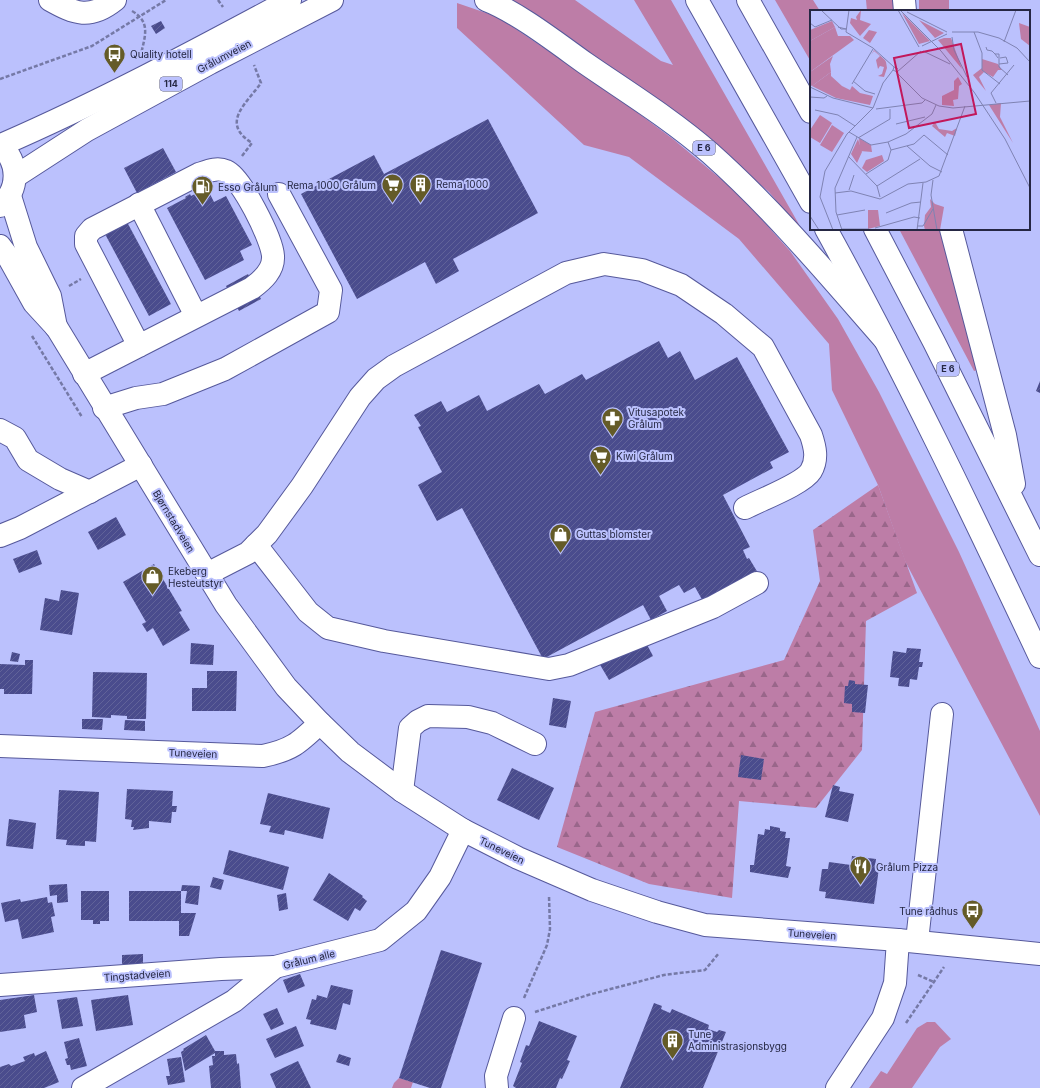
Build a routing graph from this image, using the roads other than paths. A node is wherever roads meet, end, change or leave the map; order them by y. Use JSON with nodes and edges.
{"nodes":[{"id":1,"x":50,"y":0,"type":"edge"},
{"id":2,"x":290,"y":0,"type":"edge"},
{"id":3,"x":332,"y":0,"type":"edge"},
{"id":4,"x":486,"y":0,"type":"edge"},
{"id":5,"x":697,"y":0,"type":"edge"},
{"id":6,"x":748,"y":0,"type":"edge"},
{"id":7,"x":904,"y":0,"type":"edge"},
{"id":8,"x":121,"y":4,"type":"edge"},
{"id":9,"x":905,"y":10,"type":"edge"},
{"id":10,"x":810,"y":110,"type":"edge"},
{"id":11,"x":0,"y":145,"type":"edge"},
{"id":12,"x":9,"y":193,"type":"edge"},
{"id":13,"x":280,"y":194,"type":"dead end"},
{"id":14,"x":810,"y":200,"type":"edge"},
{"id":15,"x":139,"y":204,"type":"junction"},
{"id":16,"x":827,"y":230,"type":"edge"},
{"id":17,"x":876,"y":230,"type":"edge"},
{"id":18,"x":951,"y":230,"type":"edge"},
{"id":19,"x":0,"y":246,"type":"edge"},
{"id":20,"x":196,"y":316,"type":"junction"},
{"id":21,"x":56,"y":328,"type":"junction"},
{"id":22,"x":885,"y":340,"type":"junction"},
{"id":23,"x":139,"y":346,"type":"junction"},
{"id":24,"x":84,"y":374,"type":"junction"},
{"id":25,"x":104,"y":408,"type":"junction"},
{"id":26,"x":0,"y":430,"type":"edge"},
{"id":27,"x":141,"y":465,"type":"junction"},
{"id":28,"x":90,"y":492,"type":"junction"},
{"id":29,"x":745,"y":508,"type":"dead end"},
{"id":30,"x":1019,"y":509,"type":"junction"},
{"id":31,"x":0,"y":536,"type":"edge"},
{"id":32,"x":256,"y":545,"type":"junction"},
{"id":33,"x":1040,"y":555,"type":"edge"},
{"id":34,"x":207,"y":574,"type":"junction"},
{"id":35,"x":757,"y":583,"type":"dead end"},
{"id":36,"x":1040,"y":657,"type":"edge"},
{"id":37,"x":942,"y":714,"type":"dead end"},
{"id":38,"x":320,"y":723,"type":"junction"},
{"id":39,"x":536,"y":744,"type":"dead end"},
{"id":40,"x":0,"y":746,"type":"edge"},
{"id":41,"x":402,"y":791,"type":"junction"},
{"id":42,"x":462,"y":830,"type":"junction"},
{"id":43,"x":908,"y":941,"type":"junction"},
{"id":44,"x":1040,"y":954,"type":"edge"},
{"id":45,"x":275,"y":967,"type":"junction"},
{"id":46,"x":0,"y":985,"type":"edge"},
{"id":47,"x":514,"y":1018,"type":"road end"},
{"id":48,"x":83,"y":1088,"type":"edge"},
{"id":49,"x":498,"y":1088,"type":"edge"},
{"id":50,"x":836,"y":1088,"type":"edge"}],
"edges":[{"from":1,"to":8,"type":"main road"},
{"from":2,"to":11,"type":"main road","name":"Grålumveien","number":"114"},
{"from":3,"to":12,"type":"main road","name":"Grålumveien","number":"114"},
{"from":4,"to":22,"type":"main road","number":"E 6"},
{"from":5,"to":14,"type":"main road"},
{"from":6,"to":10,"type":"main road"},
{"from":7,"to":9,"type":"main road"},
{"from":11,"to":12,"type":"main road","number":"114"},
{"from":12,"to":21,"type":"main road","name":"Bjørnstadveien"},
{"from":13,"to":25,"type":"main road"},
{"from":15,"to":20,"type":"main road"},
{"from":15,"to":20,"type":"main road"},
{"from":15,"to":23,"type":"main road"},
{"from":16,"to":22,"type":"main road","number":"E 6"},
{"from":17,"to":30,"type":"main road","number":"E 6"},
{"from":18,"to":30,"type":"main road","number":"E 6"},
{"from":19,"to":21,"type":"main road","name":"Bjørnstadveien"},
{"from":20,"to":23,"type":"main road"},
{"from":21,"to":24,"type":"main road","name":"Bjørnstadveien"},
{"from":22,"to":36,"type":"main road","number":"E 6"},
{"from":23,"to":24,"type":"main road"},
{"from":24,"to":25,"type":"main road","name":"Bjørnstadveien"},
{"from":25,"to":27,"type":"main road","name":"Bjørnstadveien"},
{"from":26,"to":28,"type":"main road"},
{"from":27,"to":28,"type":"main road"},
{"from":27,"to":34,"type":"main road","name":"Bjørnstadveien"},
{"from":28,"to":31,"type":"main road"},
{"from":29,"to":32,"type":"main road"},
{"from":30,"to":33,"type":"main road","number":"E 6"},
{"from":32,"to":34,"type":"main road"},
{"from":32,"to":35,"type":"main road"},
{"from":34,"to":38,"type":"main road","name":"Bjørnstadveien"},
{"from":37,"to":43,"type":"main road"},
{"from":38,"to":40,"type":"main road","name":"Tuneveien"},
{"from":38,"to":41,"type":"main road","name":"Tuneveien"},
{"from":39,"to":41,"type":"main road"},
{"from":41,"to":42,"type":"main road","name":"Tuneveien"},
{"from":42,"to":43,"type":"main road","name":"Tuneveien"},
{"from":42,"to":45,"type":"main road","name":"Grålum alle"},
{"from":43,"to":44,"type":"main road","name":"Tuneveien"},
{"from":43,"to":50,"type":"main road"},
{"from":45,"to":46,"type":"main road","name":"Tingstadveien"},
{"from":45,"to":48,"type":"main road","name":"Grålum alle"},
{"from":47,"to":49,"type":"main road"}]}
